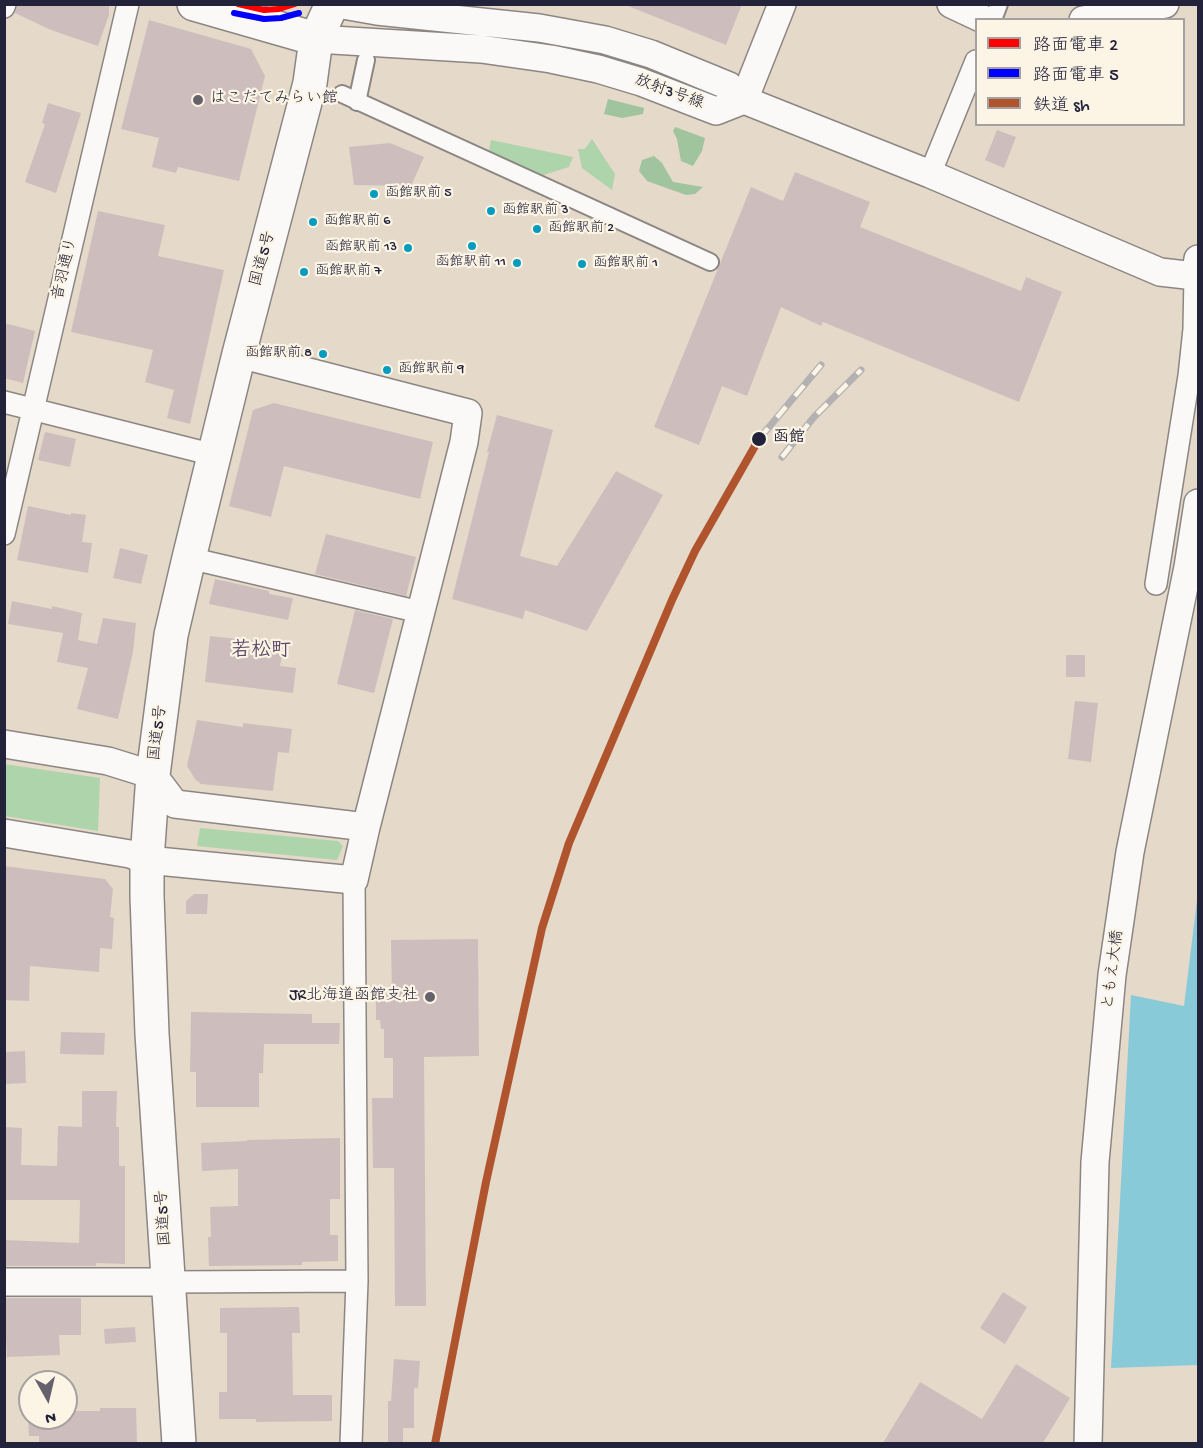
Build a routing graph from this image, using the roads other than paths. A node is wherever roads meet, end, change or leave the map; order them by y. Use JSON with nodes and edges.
{"nodes":[{"id":1,"x":128,"y":4,"type":"edge"},
{"id":2,"x":194,"y":4,"type":"edge"},
{"id":3,"x":304,"y":4,"type":"edge"},
{"id":4,"x":332,"y":4,"type":"edge"},
{"id":5,"x":337,"y":4,"type":"edge"},
{"id":6,"x":782,"y":4,"type":"edge"},
{"id":7,"x":951,"y":4,"type":"edge"},
{"id":8,"x":1165,"y":4,"type":"edge"},
{"id":9,"x":486,"y":13,"type":"edge"},
{"id":10,"x":981,"y":18,"type":"edge"},
{"id":11,"x":1093,"y":18,"type":"edge"},
{"id":12,"x":316,"y":39,"type":"junction"},
{"id":13,"x":366,"y":60,"type":"dead end"},
{"id":14,"x":975,"y":63,"type":"edge"},
{"id":15,"x":342,"y":94,"type":"dead end"},
{"id":16,"x":744,"y":100,"type":"junction"},
{"id":17,"x":357,"y":102,"type":"junction"},
{"id":18,"x":930,"y":174,"type":"junction"},
{"id":19,"x":710,"y":262,"type":"dead end"},
{"id":20,"x":1197,"y":268,"type":"edge"},
{"id":21,"x":239,"y":354,"type":"junction"},
{"id":22,"x":4,"y":402,"type":"edge"},
{"id":23,"x":34,"y":408,"type":"junction"},
{"id":24,"x":214,"y":455,"type":"junction"},
{"id":25,"x":1198,"y":503,"type":"edge"},
{"id":26,"x":4,"y":534,"type":"edge"},
{"id":27,"x":189,"y":558,"type":"junction"},
{"id":28,"x":1156,"y":584,"type":"dead end"},
{"id":29,"x":420,"y":612,"type":"junction"},
{"id":30,"x":4,"y":744,"type":"edge"},
{"id":31,"x":153,"y":775,"type":"junction"},
{"id":32,"x":366,"y":827,"type":"junction"},
{"id":33,"x":4,"y":833,"type":"edge"},
{"id":34,"x":147,"y":860,"type":"junction"},
{"id":35,"x":354,"y":880,"type":"junction"},
{"id":36,"x":357,"y":1281,"type":"junction"},
{"id":37,"x":4,"y":1282,"type":"edge"},
{"id":38,"x":169,"y":1282,"type":"junction"},
{"id":39,"x":179,"y":1443,"type":"edge"},
{"id":40,"x":351,"y":1443,"type":"edge"},
{"id":41,"x":1088,"y":1443,"type":"edge"}],
"edges":[{"from":1,"to":23,"type":"street","name":"音羽通り"},
{"from":2,"to":12,"type":"highway"},
{"from":3,"to":12,"type":"highway"},
{"from":4,"to":12,"type":"highway"},
{"from":5,"to":9,"type":"street","name":"放射3号線"},
{"from":6,"to":16,"type":"street"},
{"from":7,"to":10,"type":"street"},
{"from":8,"to":11,"type":"street"},
{"from":9,"to":16,"type":"street","name":"放射3号線"},
{"from":12,"to":16,"type":"street","name":"放射3号線"},
{"from":12,"to":21,"type":"highway","name":"国道5号"},
{"from":13,"to":17,"type":"street"},
{"from":14,"to":18,"type":"street"},
{"from":15,"to":17,"type":"street"},
{"from":16,"to":18,"type":"street"},
{"from":17,"to":19,"type":"street"},
{"from":18,"to":20,"type":"street"},
{"from":20,"to":28,"type":"street"},
{"from":21,"to":24,"type":"highway","name":"国道5号"},
{"from":21,"to":29,"type":"street"},
{"from":22,"to":23,"type":"street"},
{"from":23,"to":24,"type":"street"},
{"from":23,"to":26,"type":"street","name":"音羽通り"},
{"from":24,"to":27,"type":"highway","name":"国道5号"},
{"from":25,"to":41,"type":"street","name":"ともえ大橋"},
{"from":27,"to":29,"type":"street"},
{"from":27,"to":31,"type":"highway","name":"国道5号"},
{"from":29,"to":32,"type":"street"},
{"from":30,"to":31,"type":"street"},
{"from":31,"to":32,"type":"street"},
{"from":31,"to":34,"type":"highway","name":"国道5号"},
{"from":32,"to":35,"type":"street"},
{"from":33,"to":34,"type":"street"},
{"from":34,"to":35,"type":"street"},
{"from":34,"to":38,"type":"highway","name":"国道5号"},
{"from":35,"to":36,"type":"street"},
{"from":36,"to":38,"type":"street"},
{"from":36,"to":40,"type":"street"},
{"from":37,"to":38,"type":"street"},
{"from":38,"to":39,"type":"highway","name":"国道5号"}]}
